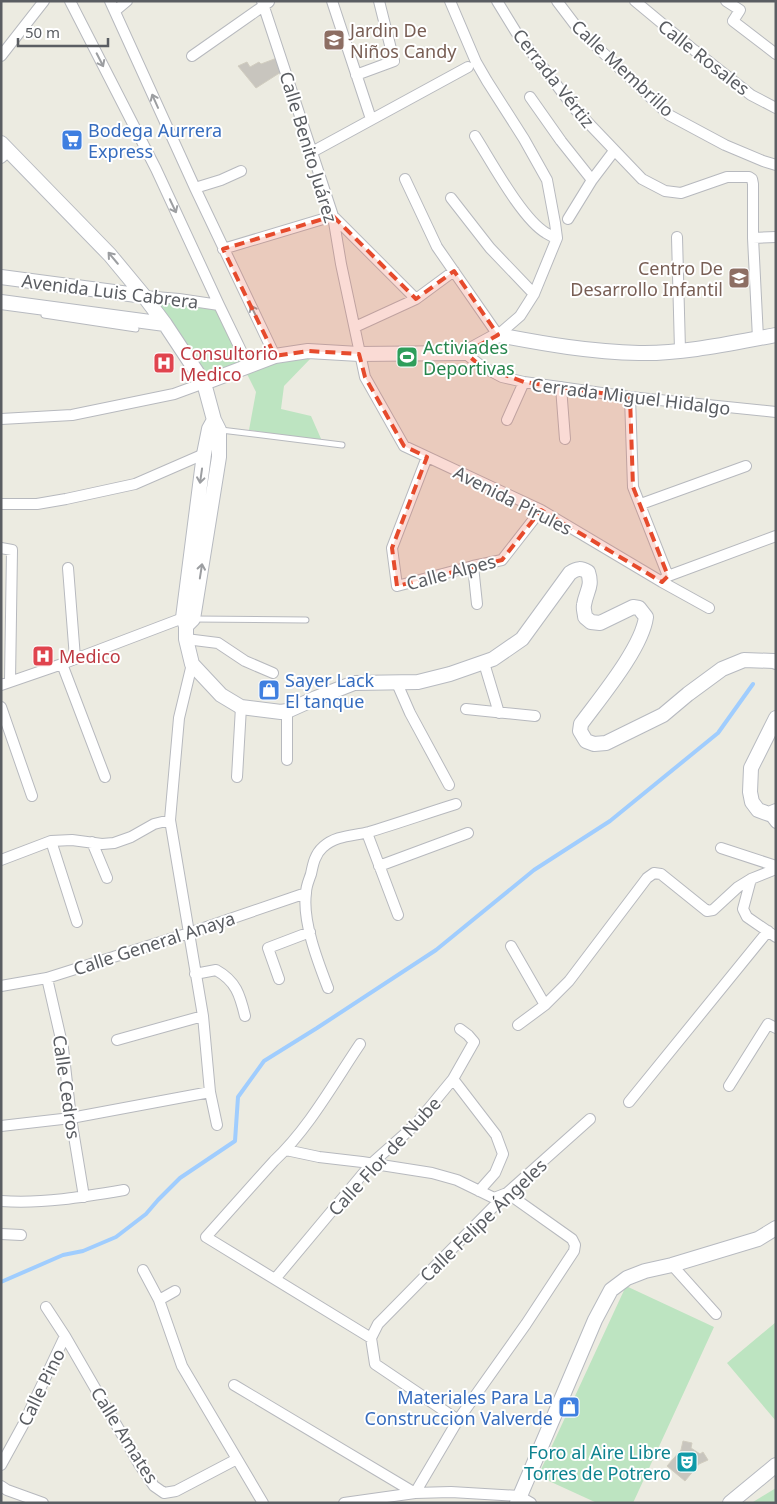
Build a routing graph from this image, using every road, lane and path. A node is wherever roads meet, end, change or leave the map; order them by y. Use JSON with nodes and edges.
{"nodes":[{"id":1,"x":44,"y":1,"type":"edge"},
{"id":2,"x":70,"y":1,"type":"edge"},
{"id":3,"x":110,"y":1,"type":"edge"},
{"id":4,"x":127,"y":1,"type":"edge"},
{"id":5,"x":332,"y":1,"type":"edge"},
{"id":6,"x":380,"y":1,"type":"edge"},
{"id":7,"x":450,"y":1,"type":"edge"},
{"id":8,"x":497,"y":1,"type":"edge"},
{"id":9,"x":557,"y":1,"type":"edge"},
{"id":10,"x":635,"y":1,"type":"edge"},
{"id":11,"x":726,"y":1,"type":"edge"},
{"id":12,"x":265,"y":2,"type":"edge"},
{"id":13,"x":115,"y":11,"type":"junction"},
{"id":14,"x":776,"y":54,"type":"edge"},
{"id":15,"x":1,"y":56,"type":"edge"},
{"id":16,"x":192,"y":56,"type":"dead end"},
{"id":17,"x":468,"y":67,"type":"dead end"},
{"id":18,"x":356,"y":75,"type":"junction"},
{"id":19,"x":530,"y":96,"type":"dead end"},
{"id":20,"x":776,"y":108,"type":"edge"},
{"id":21,"x":371,"y":119,"type":"junction"},
{"id":22,"x":475,"y":136,"type":"dead end"},
{"id":23,"x":4,"y":150,"type":"edge"},
{"id":24,"x":614,"y":151,"type":"junction"},
{"id":25,"x":312,"y":152,"type":"junction"},
{"id":26,"x":776,"y":165,"type":"edge"},
{"id":27,"x":241,"y":171,"type":"dead end"},
{"id":28,"x":405,"y":179,"type":"dead end"},
{"id":29,"x":592,"y":180,"type":"junction"},
{"id":30,"x":195,"y":188,"type":"junction"},
{"id":31,"x":451,"y":198,"type":"dead end"},
{"id":32,"x":333,"y":216,"type":"junction"},
{"id":33,"x":568,"y":219,"type":"dead end"},
{"id":34,"x":677,"y":237,"type":"dead end"},
{"id":35,"x":776,"y":237,"type":"edge"},
{"id":36,"x":557,"y":238,"type":"junction"},
{"id":37,"x":753,"y":238,"type":"junction"},
{"id":38,"x":223,"y":248,"type":"junction"},
{"id":39,"x":454,"y":271,"type":"junction"},
{"id":40,"x":1,"y":277,"type":"edge"},
{"id":41,"x":534,"y":294,"type":"junction"},
{"id":42,"x":144,"y":296,"type":"junction"},
{"id":43,"x":416,"y":299,"type":"junction"},
{"id":44,"x":1,"y":302,"type":"edge"},
{"id":45,"x":219,"y":305,"type":"junction"},
{"id":46,"x":34,"y":313,"type":"dead end"},
{"id":47,"x":165,"y":324,"type":"junction"},
{"id":48,"x":355,"y":327,"type":"junction"},
{"id":49,"x":136,"y":329,"type":"dead end"},
{"id":50,"x":498,"y":335,"type":"junction"},
{"id":51,"x":776,"y":335,"type":"edge"},
{"id":52,"x":758,"y":338,"type":"junction"},
{"id":53,"x":680,"y":350,"type":"junction"},
{"id":54,"x":465,"y":353,"type":"junction"},
{"id":55,"x":359,"y":354,"type":"junction"},
{"id":56,"x":275,"y":356,"type":"junction"},
{"id":57,"x":248,"y":365,"type":"junction"},
{"id":58,"x":524,"y":382,"type":"junction"},
{"id":59,"x":204,"y":383,"type":"junction"},
{"id":60,"x":561,"y":388,"type":"junction"},
{"id":61,"x":630,"y":397,"type":"junction"},
{"id":62,"x":776,"y":412,"type":"edge"},
{"id":63,"x":1,"y":419,"type":"edge"},
{"id":64,"x":507,"y":420,"type":"dead end"},
{"id":65,"x":216,"y":425,"type":"junction"},
{"id":66,"x":565,"y":439,"type":"dead end"},
{"id":67,"x":342,"y":445,"type":"dead end"},
{"id":68,"x":204,"y":454,"type":"junction"},
{"id":69,"x":427,"y":457,"type":"junction"},
{"id":70,"x":746,"y":466,"type":"dead end"},
{"id":71,"x":1,"y":504,"type":"edge"},
{"id":72,"x":641,"y":504,"type":"junction"},
{"id":73,"x":541,"y":510,"type":"junction"},
{"id":74,"x":776,"y":536,"type":"edge"},
{"id":75,"x":1,"y":548,"type":"edge"},
{"id":76,"x":473,"y":566,"type":"junction"},
{"id":77,"x":68,"y":568,"type":"dead end"},
{"id":78,"x":665,"y":579,"type":"junction"},
{"id":79,"x":477,"y":604,"type":"dead end"},
{"id":80,"x":709,"y":608,"type":"dead end"},
{"id":81,"x":306,"y":620,"type":"dead end"},
{"id":82,"x":187,"y":626,"type":"junction"},
{"id":83,"x":75,"y":658,"type":"junction"},
{"id":84,"x":775,"y":661,"type":"edge"},
{"id":85,"x":484,"y":663,"type":"junction"},
{"id":86,"x":62,"y":664,"type":"junction"},
{"id":87,"x":192,"y":664,"type":"junction"},
{"id":88,"x":273,"y":673,"type":"dead end"},
{"id":89,"x":396,"y":682,"type":"junction"},
{"id":90,"x":6,"y":683,"type":"edge"},
{"id":91,"x":240,"y":706,"type":"junction"},
{"id":92,"x":1,"y":707,"type":"edge"},
{"id":93,"x":466,"y":709,"type":"dead end"},
{"id":94,"x":499,"y":713,"type":"junction"},
{"id":95,"x":287,"y":714,"type":"junction"},
{"id":96,"x":535,"y":716,"type":"dead end"},
{"id":97,"x":776,"y":718,"type":"edge"},
{"id":98,"x":287,"y":760,"type":"dead end"},
{"id":99,"x":105,"y":777,"type":"dead end"},
{"id":100,"x":237,"y":777,"type":"dead end"},
{"id":101,"x":449,"y":785,"type":"dead end"},
{"id":102,"x":32,"y":796,"type":"dead end"},
{"id":103,"x":456,"y":804,"type":"dead end"},
{"id":104,"x":773,"y":816,"type":"edge"},
{"id":105,"x":170,"y":820,"type":"junction"},
{"id":106,"x":367,"y":833,"type":"junction"},
{"id":107,"x":468,"y":833,"type":"dead end"},
{"id":108,"x":51,"y":842,"type":"junction"},
{"id":109,"x":92,"y":842,"type":"junction"},
{"id":110,"x":721,"y":848,"type":"dead end"},
{"id":111,"x":2,"y":856,"type":"edge"},
{"id":112,"x":379,"y":866,"type":"junction"},
{"id":113,"x":776,"y":868,"type":"edge"},
{"id":114,"x":107,"y":878,"type":"dead end"},
{"id":115,"x":751,"y":880,"type":"junction"},
{"id":116,"x":306,"y":893,"type":"junction"},
{"id":117,"x":398,"y":914,"type":"dead end"},
{"id":118,"x":77,"y":922,"type":"dead end"},
{"id":119,"x":310,"y":932,"type":"junction"},
{"id":120,"x":189,"y":933,"type":"junction"},
{"id":121,"x":772,"y":934,"type":"edge"},
{"id":122,"x":511,"y":946,"type":"dead end"},
{"id":123,"x":195,"y":974,"type":"junction"},
{"id":124,"x":47,"y":978,"type":"junction"},
{"id":125,"x":279,"y":979,"type":"dead end"},
{"id":126,"x":1,"y":986,"type":"edge"},
{"id":127,"x":328,"y":988,"type":"dead end"},
{"id":128,"x":545,"y":1005,"type":"junction"},
{"id":129,"x":203,"y":1016,"type":"junction"},
{"id":130,"x":245,"y":1016,"type":"dead end"},
{"id":131,"x":518,"y":1025,"type":"dead end"},
{"id":132,"x":776,"y":1028,"type":"edge"},
{"id":133,"x":460,"y":1029,"type":"dead end"},
{"id":134,"x":117,"y":1040,"type":"dead end"},
{"id":135,"x":360,"y":1044,"type":"dead end"},
{"id":136,"x":453,"y":1079,"type":"junction"},
{"id":137,"x":729,"y":1086,"type":"dead end"},
{"id":138,"x":210,"y":1092,"type":"junction"},
{"id":139,"x":629,"y":1102,"type":"dead end"},
{"id":140,"x":71,"y":1118,"type":"junction"},
{"id":141,"x":590,"y":1119,"type":"dead end"},
{"id":142,"x":217,"y":1125,"type":"dead end"},
{"id":143,"x":1,"y":1126,"type":"edge"},
{"id":144,"x":286,"y":1150,"type":"junction"},
{"id":145,"x":371,"y":1164,"type":"junction"},
{"id":146,"x":124,"y":1190,"type":"dead end"},
{"id":147,"x":479,"y":1191,"type":"junction"},
{"id":148,"x":508,"y":1193,"type":"junction"},
{"id":149,"x":84,"y":1197,"type":"junction"},
{"id":150,"x":1,"y":1201,"type":"edge"},
{"id":151,"x":776,"y":1228,"type":"edge"},
{"id":152,"x":1,"y":1234,"type":"edge"},
{"id":153,"x":22,"y":1235,"type":"dead end"},
{"id":154,"x":672,"y":1265,"type":"junction"},
{"id":155,"x":143,"y":1270,"type":"dead end"},
{"id":156,"x":274,"y":1279,"type":"junction"},
{"id":157,"x":175,"y":1291,"type":"dead end"},
{"id":158,"x":159,"y":1300,"type":"junction"},
{"id":159,"x":46,"y":1307,"type":"dead end"},
{"id":160,"x":716,"y":1314,"type":"dead end"},
{"id":161,"x":65,"y":1336,"type":"junction"},
{"id":162,"x":371,"y":1338,"type":"junction"},
{"id":163,"x":234,"y":1385,"type":"dead end"},
{"id":164,"x":458,"y":1420,"type":"junction"},
{"id":165,"x":237,"y":1459,"type":"junction"},
{"id":166,"x":1,"y":1464,"type":"edge"},
{"id":167,"x":776,"y":1465,"type":"edge"},
{"id":168,"x":1,"y":1486,"type":"edge"},
{"id":169,"x":415,"y":1493,"type":"junction"},
{"id":170,"x":737,"y":1500,"type":"edge"},
{"id":171,"x":522,"y":1501,"type":"edge"},
{"id":172,"x":43,"y":1503,"type":"edge"},
{"id":173,"x":263,"y":1503,"type":"edge"},
{"id":174,"x":344,"y":1503,"type":"edge"}],
"edges":[{"from":1,"to":15,"type":"street"},
{"from":2,"to":45,"type":"street","one_way":true},
{"from":3,"to":13,"type":"street"},
{"from":4,"to":13,"type":"street"},
{"from":5,"to":18,"type":"street"},
{"from":6,"to":18,"type":"street"},
{"from":7,"to":36,"type":"street"},
{"from":8,"to":24,"type":"street","name":"Cerrada Vértiz"},
{"from":9,"to":26,"type":"street","name":"Calle Membrillo"},
{"from":10,"to":20,"type":"street","name":"Calle Rosales"},
{"from":11,"to":14,"type":"street"},
{"from":12,"to":16,"type":"street"},
{"from":12,"to":25,"type":"street","name":"Calle Benito Juárez"},
{"from":30,"to":13,"type":"street","one_way":true},
{"from":17,"to":21,"type":"street"},
{"from":18,"to":21,"type":"street"},
{"from":19,"to":29,"type":"street"},
{"from":21,"to":25,"type":"street"},
{"from":22,"to":36,"type":"street"},
{"from":42,"to":23,"type":"street","one_way":true},
{"from":24,"to":29,"type":"street"},
{"from":24,"to":37,"type":"street","name":"Cerrada Vértiz"},
{"from":25,"to":32,"type":"street","name":"Calle Benito Juárez"},
{"from":27,"to":30,"type":"street"},
{"from":28,"to":39,"type":"street"},
{"from":29,"to":33,"type":"street"},
{"from":30,"to":38,"type":"street"},
{"from":31,"to":41,"type":"street"},
{"from":32,"to":38,"type":"street"},
{"from":32,"to":43,"type":"street"},
{"from":32,"to":48,"type":"street","name":"Calle Benito Juárez"},
{"from":34,"to":53,"type":"street"},
{"from":35,"to":37,"type":"street"},
{"from":36,"to":41,"type":"street"},
{"from":37,"to":52,"type":"street"},
{"from":56,"to":38,"type":"street","one_way":true},
{"from":39,"to":43,"type":"street"},
{"from":39,"to":50,"type":"street"},
{"from":40,"to":42,"type":"street","name":"Avenida Luis Cabrera"},
{"from":41,"to":50,"type":"street"},
{"from":42,"to":45,"type":"street","name":"Avenida Luis Cabrera"},
{"from":42,"to":47,"type":"street"},
{"from":43,"to":48,"type":"street"},
{"from":44,"to":47,"type":"street","name":"Avenida Luis Cabrera"},
{"from":45,"to":57,"type":"street"},
{"from":46,"to":49,"type":"lane"},
{"from":47,"to":59,"type":"street"},
{"from":48,"to":55,"type":"street","name":"Calle Benito Juárez"},
{"from":50,"to":53,"type":"street"},
{"from":50,"to":54,"type":"street"},
{"from":51,"to":52,"type":"street"},
{"from":52,"to":53,"type":"street"},
{"from":54,"to":55,"type":"street"},
{"from":54,"to":58,"type":"street","name":"Cerrada Miguel Hidalgo"},
{"from":55,"to":56,"type":"street"},
{"from":55,"to":69,"type":"street","name":"Avenida Pirules"},
{"from":56,"to":57,"type":"street"},
{"from":57,"to":59,"type":"street"},
{"from":58,"to":60,"type":"street","name":"Cerrada Miguel Hidalgo"},
{"from":58,"to":64,"type":"street"},
{"from":59,"to":63,"type":"street"},
{"from":59,"to":65,"type":"street"},
{"from":60,"to":61,"type":"street","name":"Cerrada Miguel Hidalgo"},
{"from":60,"to":66,"type":"street"},
{"from":61,"to":62,"type":"street","name":"Cerrada Miguel Hidalgo"},
{"from":61,"to":72,"type":"street"},
{"from":65,"to":67,"type":"lane"},
{"from":65,"to":68,"type":"street"},
{"from":82,"to":65,"type":"street","one_way":true},
{"from":68,"to":71,"type":"street"},
{"from":68,"to":82,"type":"street","one_way":true},
{"from":69,"to":73,"type":"street","name":"Avenida Pirules"},
{"from":69,"to":76,"type":"street","name":"Calle Alpes"},
{"from":70,"to":72,"type":"street"},
{"from":72,"to":78,"type":"street"},
{"from":73,"to":76,"type":"street","name":"Calle Alpes"},
{"from":73,"to":78,"type":"street","name":"Avenida Pirules"},
{"from":74,"to":78,"type":"street"},
{"from":75,"to":90,"type":"street"},
{"from":76,"to":79,"type":"street"},
{"from":77,"to":83,"type":"street"},
{"from":78,"to":80,"type":"street","name":"Avenida Pirules"},
{"from":81,"to":82,"type":"lane"},
{"from":82,"to":83,"type":"street"},
{"from":82,"to":87,"type":"street"},
{"from":82,"to":88,"type":"street"},
{"from":83,"to":86,"type":"street"},
{"from":84,"to":85,"type":"street"},
{"from":85,"to":89,"type":"street"},
{"from":85,"to":94,"type":"street"},
{"from":86,"to":90,"type":"street"},
{"from":86,"to":99,"type":"street"},
{"from":87,"to":91,"type":"street"},
{"from":87,"to":105,"type":"street"},
{"from":89,"to":95,"type":"street"},
{"from":89,"to":101,"type":"street"},
{"from":91,"to":95,"type":"street"},
{"from":91,"to":100,"type":"street"},
{"from":92,"to":102,"type":"street"},
{"from":93,"to":94,"type":"street"},
{"from":94,"to":96,"type":"street"},
{"from":95,"to":98,"type":"street"},
{"from":97,"to":104,"type":"street"},
{"from":103,"to":106,"type":"street"},
{"from":105,"to":109,"type":"street"},
{"from":105,"to":120,"type":"street"},
{"from":106,"to":112,"type":"street"},
{"from":106,"to":116,"type":"street"},
{"from":107,"to":112,"type":"street"},
{"from":108,"to":109,"type":"street"},
{"from":108,"to":111,"type":"street"},
{"from":108,"to":118,"type":"street"},
{"from":109,"to":114,"type":"street"},
{"from":110,"to":113,"type":"street"},
{"from":112,"to":117,"type":"street"},
{"from":113,"to":115,"type":"street"},
{"from":115,"to":121,"type":"street"},
{"from":115,"to":128,"type":"street"},
{"from":116,"to":119,"type":"street"},
{"from":116,"to":120,"type":"street","name":"Calle General Anaya"},
{"from":119,"to":125,"type":"street"},
{"from":119,"to":127,"type":"street"},
{"from":120,"to":123,"type":"street"},
{"from":120,"to":124,"type":"street","name":"Calle General Anaya"},
{"from":121,"to":139,"type":"street"},
{"from":122,"to":128,"type":"street"},
{"from":123,"to":129,"type":"street"},
{"from":123,"to":130,"type":"street"},
{"from":124,"to":126,"type":"street","name":"Calle General Anaya"},
{"from":124,"to":140,"type":"street","name":"Calle Cedros"},
{"from":128,"to":131,"type":"street"},
{"from":129,"to":134,"type":"street"},
{"from":129,"to":138,"type":"street"},
{"from":132,"to":137,"type":"street"},
{"from":133,"to":136,"type":"street","name":"Calle Flor de Nube"},
{"from":135,"to":144,"type":"street"},
{"from":136,"to":145,"type":"street","name":"Calle Flor de Nube"},
{"from":136,"to":147,"type":"street"},
{"from":138,"to":140,"type":"street"},
{"from":138,"to":142,"type":"street"},
{"from":140,"to":143,"type":"street"},
{"from":140,"to":149,"type":"street","name":"Calle Cedros"},
{"from":141,"to":148,"type":"street","name":"Calle Felipe Ángeles"},
{"from":144,"to":145,"type":"street"},
{"from":144,"to":156,"type":"street"},
{"from":145,"to":147,"type":"street"},
{"from":145,"to":156,"type":"street","name":"Calle Flor de Nube"},
{"from":146,"to":149,"type":"street"},
{"from":147,"to":148,"type":"street"},
{"from":148,"to":162,"type":"street","name":"Calle Felipe Ángeles"},
{"from":148,"to":164,"type":"street"},
{"from":149,"to":150,"type":"street"},
{"from":151,"to":154,"type":"street"},
{"from":152,"to":153,"type":"street"},
{"from":154,"to":160,"type":"street"},
{"from":154,"to":171,"type":"street"},
{"from":155,"to":158,"type":"street"},
{"from":156,"to":162,"type":"street"},
{"from":157,"to":158,"type":"street"},
{"from":158,"to":165,"type":"street"},
{"from":159,"to":161,"type":"street","name":"Calle Amates"},
{"from":161,"to":165,"type":"street","name":"Calle Amates"},
{"from":161,"to":166,"type":"street","name":"Calle Pino"},
{"from":162,"to":164,"type":"street"},
{"from":163,"to":169,"type":"street"},
{"from":164,"to":169,"type":"street"},
{"from":165,"to":173,"type":"street"},
{"from":167,"to":170,"type":"street"},
{"from":168,"to":172,"type":"street"},
{"from":169,"to":171,"type":"street"},
{"from":169,"to":174,"type":"street"}]}
